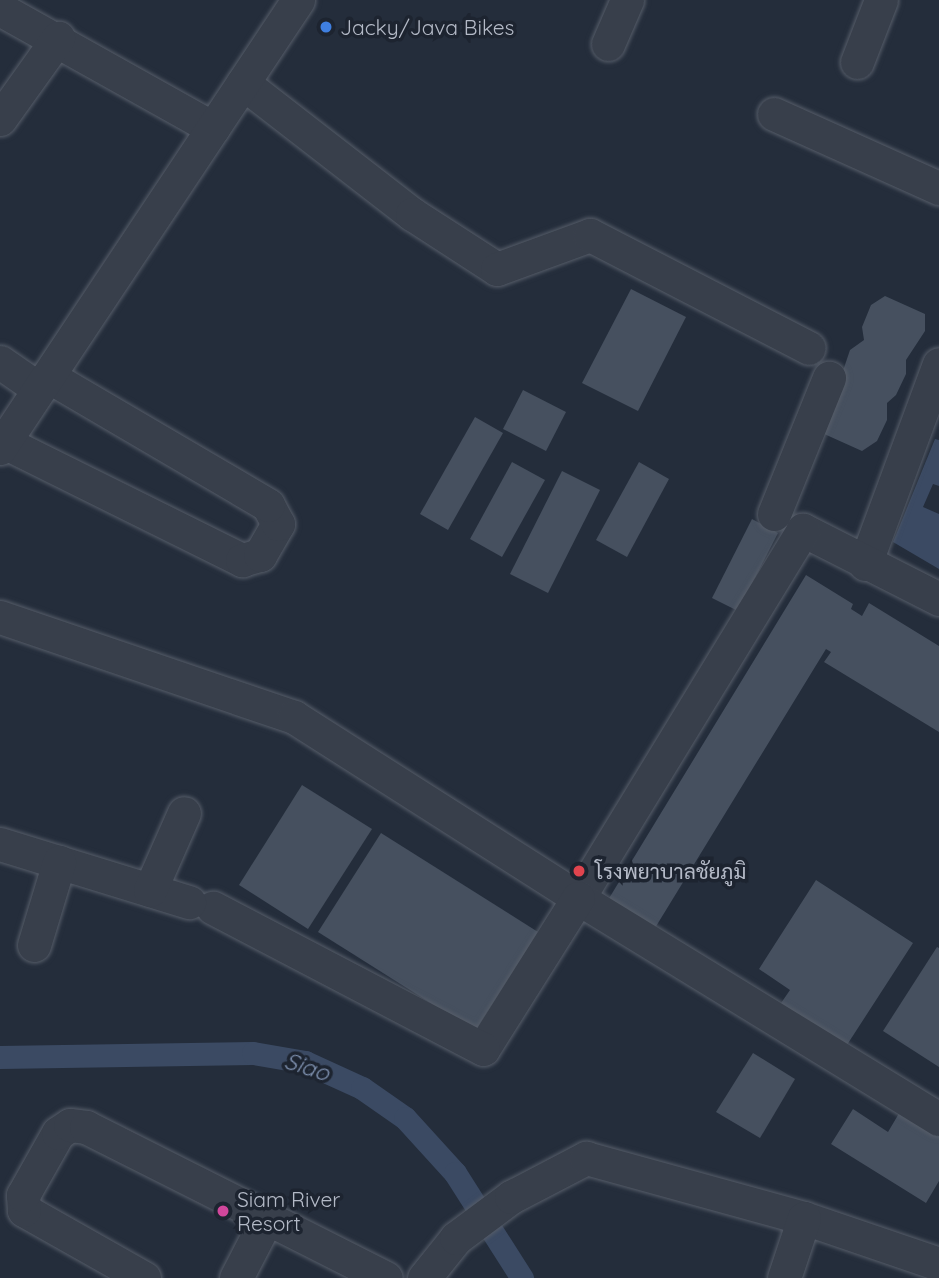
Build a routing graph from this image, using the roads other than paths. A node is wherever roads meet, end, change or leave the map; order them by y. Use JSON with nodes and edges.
{"nodes":[{"id":1,"x":298,"y":0,"type":"edge"},
{"id":2,"x":627,"y":0,"type":"edge"},
{"id":3,"x":881,"y":0,"type":"edge"},
{"id":4,"x":0,"y":9,"type":"edge"},
{"id":5,"x":58,"y":38,"type":"junction"},
{"id":6,"x":608,"y":44,"type":"dead end"},
{"id":7,"x":857,"y":62,"type":"dead end"},
{"id":8,"x":243,"y":83,"type":"junction"},
{"id":9,"x":774,"y":114,"type":"dead end"},
{"id":10,"x":0,"y":119,"type":"edge"},
{"id":11,"x":213,"y":128,"type":"junction"},
{"id":12,"x":939,"y":188,"type":"edge"},
{"id":13,"x":809,"y":348,"type":"dead end"},
{"id":14,"x":0,"y":362,"type":"edge"},
{"id":15,"x":939,"y":364,"type":"edge"},
{"id":16,"x":829,"y":378,"type":"dead end"},
{"id":17,"x":44,"y":383,"type":"junction"},
{"id":18,"x":929,"y":419,"type":"edge"},
{"id":19,"x":2,"y":445,"type":"edge"},
{"id":20,"x":774,"y":514,"type":"dead end"},
{"id":21,"x":865,"y":564,"type":"junction"},
{"id":22,"x":939,"y":599,"type":"edge"},
{"id":23,"x":0,"y":617,"type":"edge"},
{"id":24,"x":184,"y":813,"type":"dead end"},
{"id":25,"x":0,"y":844,"type":"edge"},
{"id":26,"x":60,"y":862,"type":"junction"},
{"id":27,"x":150,"y":890,"type":"junction"},
{"id":28,"x":578,"y":898,"type":"junction"},
{"id":29,"x":34,"y":945,"type":"dead end"},
{"id":30,"x":939,"y":1119,"type":"edge"},
{"id":31,"x":267,"y":1218,"type":"junction"},
{"id":32,"x":804,"y":1218,"type":"junction"},
{"id":33,"x":939,"y":1264,"type":"edge"},
{"id":34,"x":144,"y":1278,"type":"edge"},
{"id":35,"x":236,"y":1278,"type":"edge"},
{"id":36,"x":386,"y":1278,"type":"edge"},
{"id":37,"x":424,"y":1278,"type":"edge"},
{"id":38,"x":784,"y":1278,"type":"edge"}],
"edges":[{"from":1,"to":8,"type":"street"},
{"from":2,"to":6,"type":"street"},
{"from":3,"to":7,"type":"street"},
{"from":4,"to":5,"type":"street"},
{"from":5,"to":10,"type":"street"},
{"from":5,"to":11,"type":"street"},
{"from":8,"to":11,"type":"street"},
{"from":8,"to":13,"type":"street"},
{"from":9,"to":12,"type":"street"},
{"from":11,"to":17,"type":"street"},
{"from":14,"to":17,"type":"street"},
{"from":15,"to":18,"type":"street"},
{"from":16,"to":20,"type":"street"},
{"from":17,"to":19,"type":"street"},
{"from":17,"to":19,"type":"street"},
{"from":18,"to":21,"type":"street"},
{"from":21,"to":22,"type":"street"},
{"from":21,"to":28,"type":"street"},
{"from":23,"to":28,"type":"street"},
{"from":24,"to":27,"type":"street"},
{"from":25,"to":26,"type":"street"},
{"from":26,"to":27,"type":"street"},
{"from":26,"to":29,"type":"street"},
{"from":27,"to":28,"type":"street"},
{"from":28,"to":30,"type":"street"},
{"from":31,"to":34,"type":"street"},
{"from":31,"to":35,"type":"street"},
{"from":31,"to":36,"type":"street"},
{"from":32,"to":33,"type":"street"},
{"from":32,"to":37,"type":"street"},
{"from":32,"to":38,"type":"street"}]}
